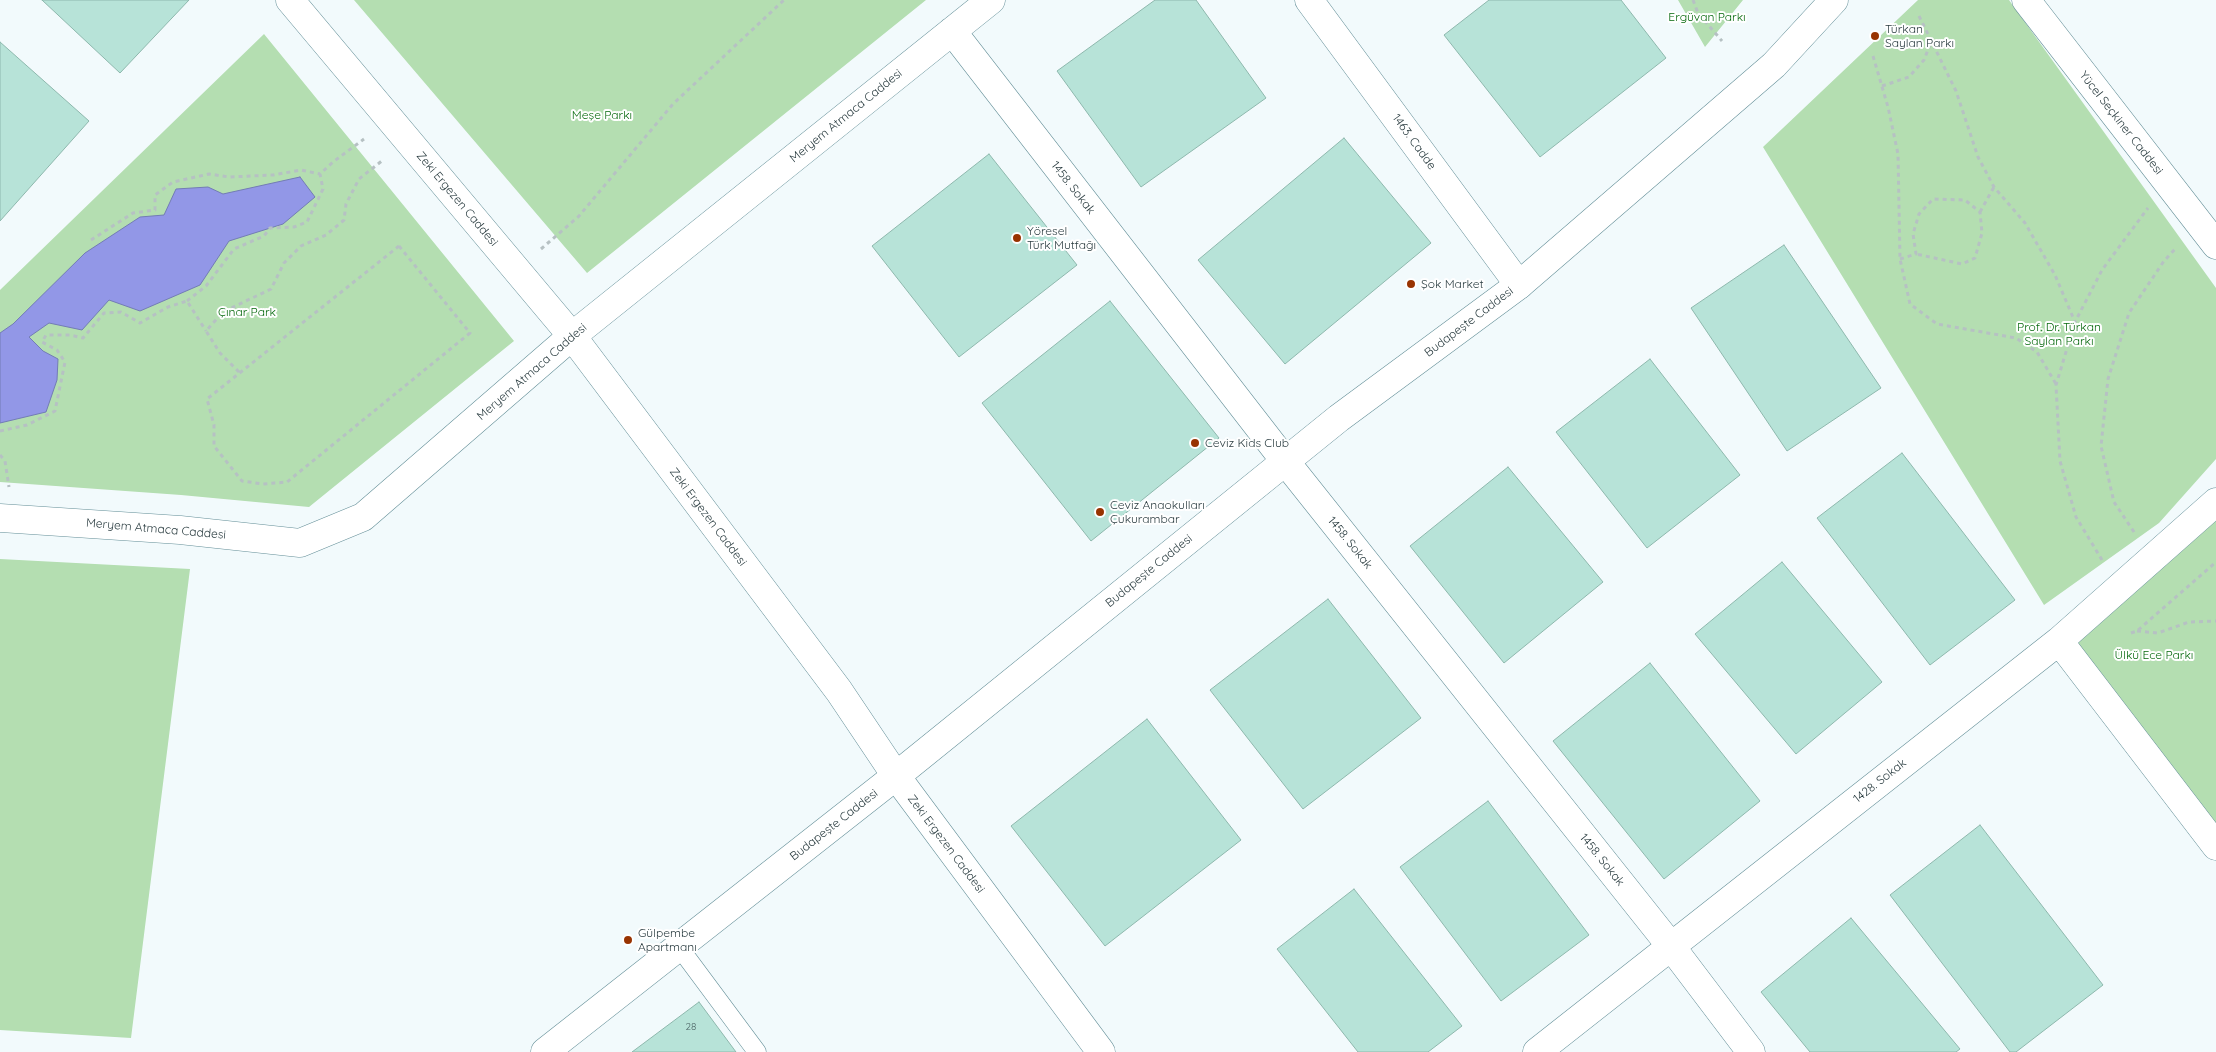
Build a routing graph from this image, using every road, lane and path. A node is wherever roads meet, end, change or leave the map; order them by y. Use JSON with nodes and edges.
{"nodes":[{"id":1,"x":290,"y":0,"type":"edge"},
{"id":2,"x":784,"y":0,"type":"edge"},
{"id":3,"x":991,"y":0,"type":"edge"},
{"id":4,"x":1309,"y":0,"type":"edge"},
{"id":5,"x":1693,"y":0,"type":"edge"},
{"id":6,"x":1834,"y":0,"type":"edge"},
{"id":7,"x":2026,"y":0,"type":"edge"},
{"id":8,"x":1919,"y":16,"type":"dead end"},
{"id":9,"x":952,"y":31,"type":"junction"},
{"id":10,"x":1722,"y":41,"type":"dead end"},
{"id":11,"x":1931,"y":41,"type":"junction"},
{"id":12,"x":1873,"y":56,"type":"dead end"},
{"id":13,"x":1882,"y":86,"type":"junction"},
{"id":14,"x":391,"y":119,"type":"junction"},
{"id":15,"x":408,"y":140,"type":"junction"},
{"id":16,"x":320,"y":174,"type":"junction"},
{"id":17,"x":2168,"y":185,"type":"junction"},
{"id":18,"x":1994,"y":187,"type":"junction"},
{"id":19,"x":1980,"y":212,"type":"junction"},
{"id":20,"x":2208,"y":235,"type":"edge"},
{"id":21,"x":91,"y":240,"type":"dead end"},
{"id":22,"x":1916,"y":254,"type":"junction"},
{"id":23,"x":1900,"y":259,"type":"junction"},
{"id":24,"x":517,"y":270,"type":"junction"},
{"id":25,"x":1519,"y":285,"type":"junction"},
{"id":26,"x":187,"y":301,"type":"junction"},
{"id":27,"x":2075,"y":322,"type":"junction"},
{"id":28,"x":206,"y":331,"type":"junction"},
{"id":29,"x":572,"y":336,"type":"junction"},
{"id":30,"x":239,"y":372,"type":"junction"},
{"id":31,"x":2056,"y":385,"type":"junction"},
{"id":32,"x":0,"y":431,"type":"edge"},
{"id":33,"x":1285,"y":462,"type":"junction"},
{"id":34,"x":2216,"y":502,"type":"edge"},
{"id":35,"x":0,"y":518,"type":"edge"},
{"id":36,"x":2152,"y":558,"type":"junction"},
{"id":37,"x":2216,"y":562,"type":"edge"},
{"id":38,"x":2119,"y":588,"type":"junction"},
{"id":39,"x":2216,"y":621,"type":"edge"},
{"id":40,"x":2137,"y":631,"type":"junction"},
{"id":41,"x":2131,"y":633,"type":"dead end"},
{"id":42,"x":2058,"y":641,"type":"junction"},
{"id":43,"x":896,"y":776,"type":"junction"},
{"id":44,"x":2216,"y":846,"type":"edge"},
{"id":45,"x":1670,"y":945,"type":"junction"},
{"id":46,"x":679,"y":947,"type":"junction"},
{"id":47,"x":545,"y":1052,"type":"edge"},
{"id":48,"x":757,"y":1052,"type":"edge"},
{"id":49,"x":1101,"y":1052,"type":"edge"},
{"id":50,"x":1537,"y":1052,"type":"edge"},
{"id":51,"x":1751,"y":1052,"type":"edge"}],
"edges":[{"from":1,"to":14,"type":"street","name":"Zeki Ergezen Caddesi"},
{"from":2,"to":24,"type":"path"},
{"from":3,"to":9,"type":"street","name":"Meryem Atmaca Caddesi"},
{"from":4,"to":25,"type":"street","name":"1463. Cadde"},
{"from":5,"to":10,"type":"path"},
{"from":6,"to":25,"type":"street","name":"Budapeşte Caddesi"},
{"from":7,"to":17,"type":"street","name":"Yücel Seçkiner Caddesi"},
{"from":8,"to":11,"type":"path"},
{"from":9,"to":29,"type":"street","name":"Meryem Atmaca Caddesi"},
{"from":9,"to":33,"type":"street","name":"1458. Sokak"},
{"from":11,"to":13,"type":"path"},
{"from":11,"to":18,"type":"path"},
{"from":12,"to":13,"type":"path"},
{"from":13,"to":23,"type":"path"},
{"from":14,"to":15,"type":"street","name":"Zeki Ergezen Caddesi"},
{"from":14,"to":16,"type":"path"},
{"from":15,"to":24,"type":"street","name":"Zeki Ergezen Caddesi"},
{"from":15,"to":28,"type":"path"},
{"from":16,"to":21,"type":"path"},
{"from":16,"to":26,"type":"path"},
{"from":17,"to":20,"type":"street","name":"Yücel Seçkiner Caddesi"},
{"from":17,"to":27,"type":"path"},
{"from":18,"to":19,"type":"path"},
{"from":18,"to":27,"type":"path"},
{"from":19,"to":22,"type":"path"},
{"from":19,"to":22,"type":"path"},
{"from":20,"to":36,"type":"path"},
{"from":22,"to":23,"type":"path"},
{"from":23,"to":31,"type":"path"},
{"from":24,"to":29,"type":"street","name":"Zeki Ergezen Caddesi"},
{"from":25,"to":33,"type":"street","name":"Budapeşte Caddesi"},
{"from":26,"to":28,"type":"path"},
{"from":26,"to":32,"type":"path"},
{"from":27,"to":31,"type":"path"},
{"from":28,"to":30,"type":"path"},
{"from":29,"to":35,"type":"street","name":"Meryem Atmaca Caddesi"},
{"from":29,"to":43,"type":"street","name":"Zeki Ergezen Caddesi"},
{"from":30,"to":30,"type":"path"},
{"from":31,"to":38,"type":"path"},
{"from":33,"to":43,"type":"street","name":"Budapeşte Caddesi"},
{"from":33,"to":45,"type":"street","name":"1458. Sokak"},
{"from":34,"to":36,"type":"street","name":"1428. Sokak"},
{"from":36,"to":38,"type":"street","name":"1428. Sokak"},
{"from":37,"to":40,"type":"path"},
{"from":38,"to":42,"type":"street","name":"1428. Sokak"},
{"from":39,"to":40,"type":"path"},
{"from":40,"to":41,"type":"path"},
{"from":42,"to":44,"type":"street"},
{"from":42,"to":45,"type":"street","name":"1428. Sokak"},
{"from":43,"to":46,"type":"street","name":"Budapeşte Caddesi"},
{"from":43,"to":49,"type":"street","name":"Zeki Ergezen Caddesi"},
{"from":45,"to":50,"type":"street","name":"1428. Sokak"},
{"from":45,"to":51,"type":"street","name":"1458. Sokak"},
{"from":46,"to":47,"type":"street","name":"Budapeşte Caddesi"},
{"from":46,"to":48,"type":"lane"}]}
